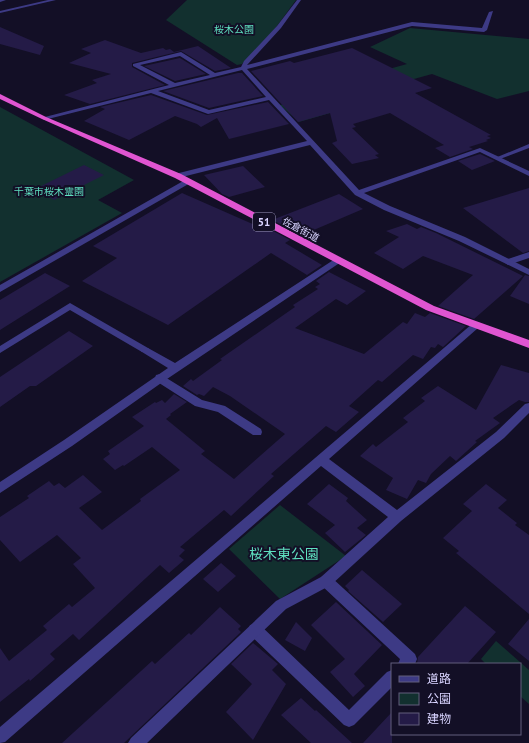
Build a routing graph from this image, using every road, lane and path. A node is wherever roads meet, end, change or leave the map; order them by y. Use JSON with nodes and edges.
{"nodes":[{"id":1,"x":4,"y":0,"type":"edge"},
{"id":2,"x":54,"y":0,"type":"edge"},
{"id":3,"x":299,"y":0,"type":"edge"},
{"id":4,"x":0,"y":2,"type":"edge"},
{"id":5,"x":10,"y":10,"type":"junction"},
{"id":6,"x":0,"y":12,"type":"edge"},
{"id":7,"x":491,"y":12,"type":"dead end"},
{"id":8,"x":243,"y":68,"type":"junction"},
{"id":9,"x":214,"y":75,"type":"junction"},
{"id":10,"x":174,"y":85,"type":"junction"},
{"id":11,"x":152,"y":91,"type":"junction"},
{"id":12,"x":0,"y":96,"type":"edge"},
{"id":13,"x":270,"y":98,"type":"junction"},
{"id":14,"x":44,"y":118,"type":"junction"},
{"id":15,"x":312,"y":142,"type":"junction"},
{"id":16,"x":529,"y":146,"type":"edge"},
{"id":17,"x":498,"y":158,"type":"junction"},
{"id":18,"x":529,"y":174,"type":"edge"},
{"id":19,"x":178,"y":176,"type":"junction"},
{"id":20,"x":188,"y":182,"type":"junction"},
{"id":21,"x":358,"y":193,"type":"junction"},
{"id":22,"x":529,"y":255,"type":"edge"},
{"id":23,"x":338,"y":260,"type":"junction"},
{"id":24,"x":508,"y":262,"type":"junction"},
{"id":25,"x":529,"y":272,"type":"edge"},
{"id":26,"x":0,"y":289,"type":"edge"},
{"id":27,"x":476,"y":326,"type":"junction"},
{"id":28,"x":529,"y":344,"type":"edge"},
{"id":29,"x":0,"y":350,"type":"edge"},
{"id":30,"x":176,"y":368,"type":"junction"},
{"id":31,"x":160,"y":378,"type":"junction"},
{"id":32,"x":529,"y":407,"type":"edge"},
{"id":33,"x":257,"y":432,"type":"dead end"},
{"id":34,"x":320,"y":459,"type":"junction"},
{"id":35,"x":0,"y":488,"type":"edge"},
{"id":36,"x":397,"y":517,"type":"junction"},
{"id":37,"x":326,"y":581,"type":"junction"},
{"id":38,"x":255,"y":630,"type":"junction"},
{"id":39,"x":407,"y":663,"type":"edge"},
{"id":40,"x":391,"y":678,"type":"edge"},
{"id":41,"x":0,"y":737,"type":"edge"},
{"id":42,"x":136,"y":743,"type":"edge"}],
"edges":[{"from":1,"to":4,"type":"street"},
{"from":2,"to":5,"type":"street"},
{"from":3,"to":8,"type":"street"},
{"from":4,"to":5,"type":"street"},
{"from":5,"to":6,"type":"street"},
{"from":7,"to":8,"type":"street"},
{"from":8,"to":9,"type":"street"},
{"from":8,"to":13,"type":"street"},
{"from":9,"to":10,"type":"street"},
{"from":9,"to":10,"type":"street"},
{"from":10,"to":11,"type":"street"},
{"from":11,"to":13,"type":"street"},
{"from":11,"to":14,"type":"street"},
{"from":12,"to":14,"type":"highway","name":"佐倉街道","number":"51"},
{"from":13,"to":15,"type":"street"},
{"from":14,"to":19,"type":"highway","name":"佐倉街道","number":"51"},
{"from":15,"to":19,"type":"street"},
{"from":15,"to":21,"type":"street"},
{"from":16,"to":17,"type":"street"},
{"from":17,"to":18,"type":"street"},
{"from":17,"to":21,"type":"street"},
{"from":19,"to":20,"type":"highway","name":"佐倉街道","number":"51"},
{"from":20,"to":23,"type":"highway","name":"佐倉街道","number":"51"},
{"from":20,"to":26,"type":"street"},
{"from":21,"to":24,"type":"street"},
{"from":22,"to":24,"type":"street"},
{"from":23,"to":27,"type":"highway","name":"佐倉街道","number":"51"},
{"from":23,"to":30,"type":"street"},
{"from":24,"to":25,"type":"street"},
{"from":27,"to":28,"type":"highway","name":"佐倉街道","number":"51"},
{"from":27,"to":34,"type":"street"},
{"from":29,"to":30,"type":"street"},
{"from":30,"to":31,"type":"street"},
{"from":31,"to":33,"type":"street"},
{"from":31,"to":35,"type":"street"},
{"from":32,"to":36,"type":"street"},
{"from":34,"to":36,"type":"street"},
{"from":34,"to":41,"type":"street"},
{"from":36,"to":37,"type":"street"},
{"from":37,"to":38,"type":"street"},
{"from":37,"to":39,"type":"street"},
{"from":38,"to":40,"type":"street"},
{"from":38,"to":42,"type":"street"}]}
